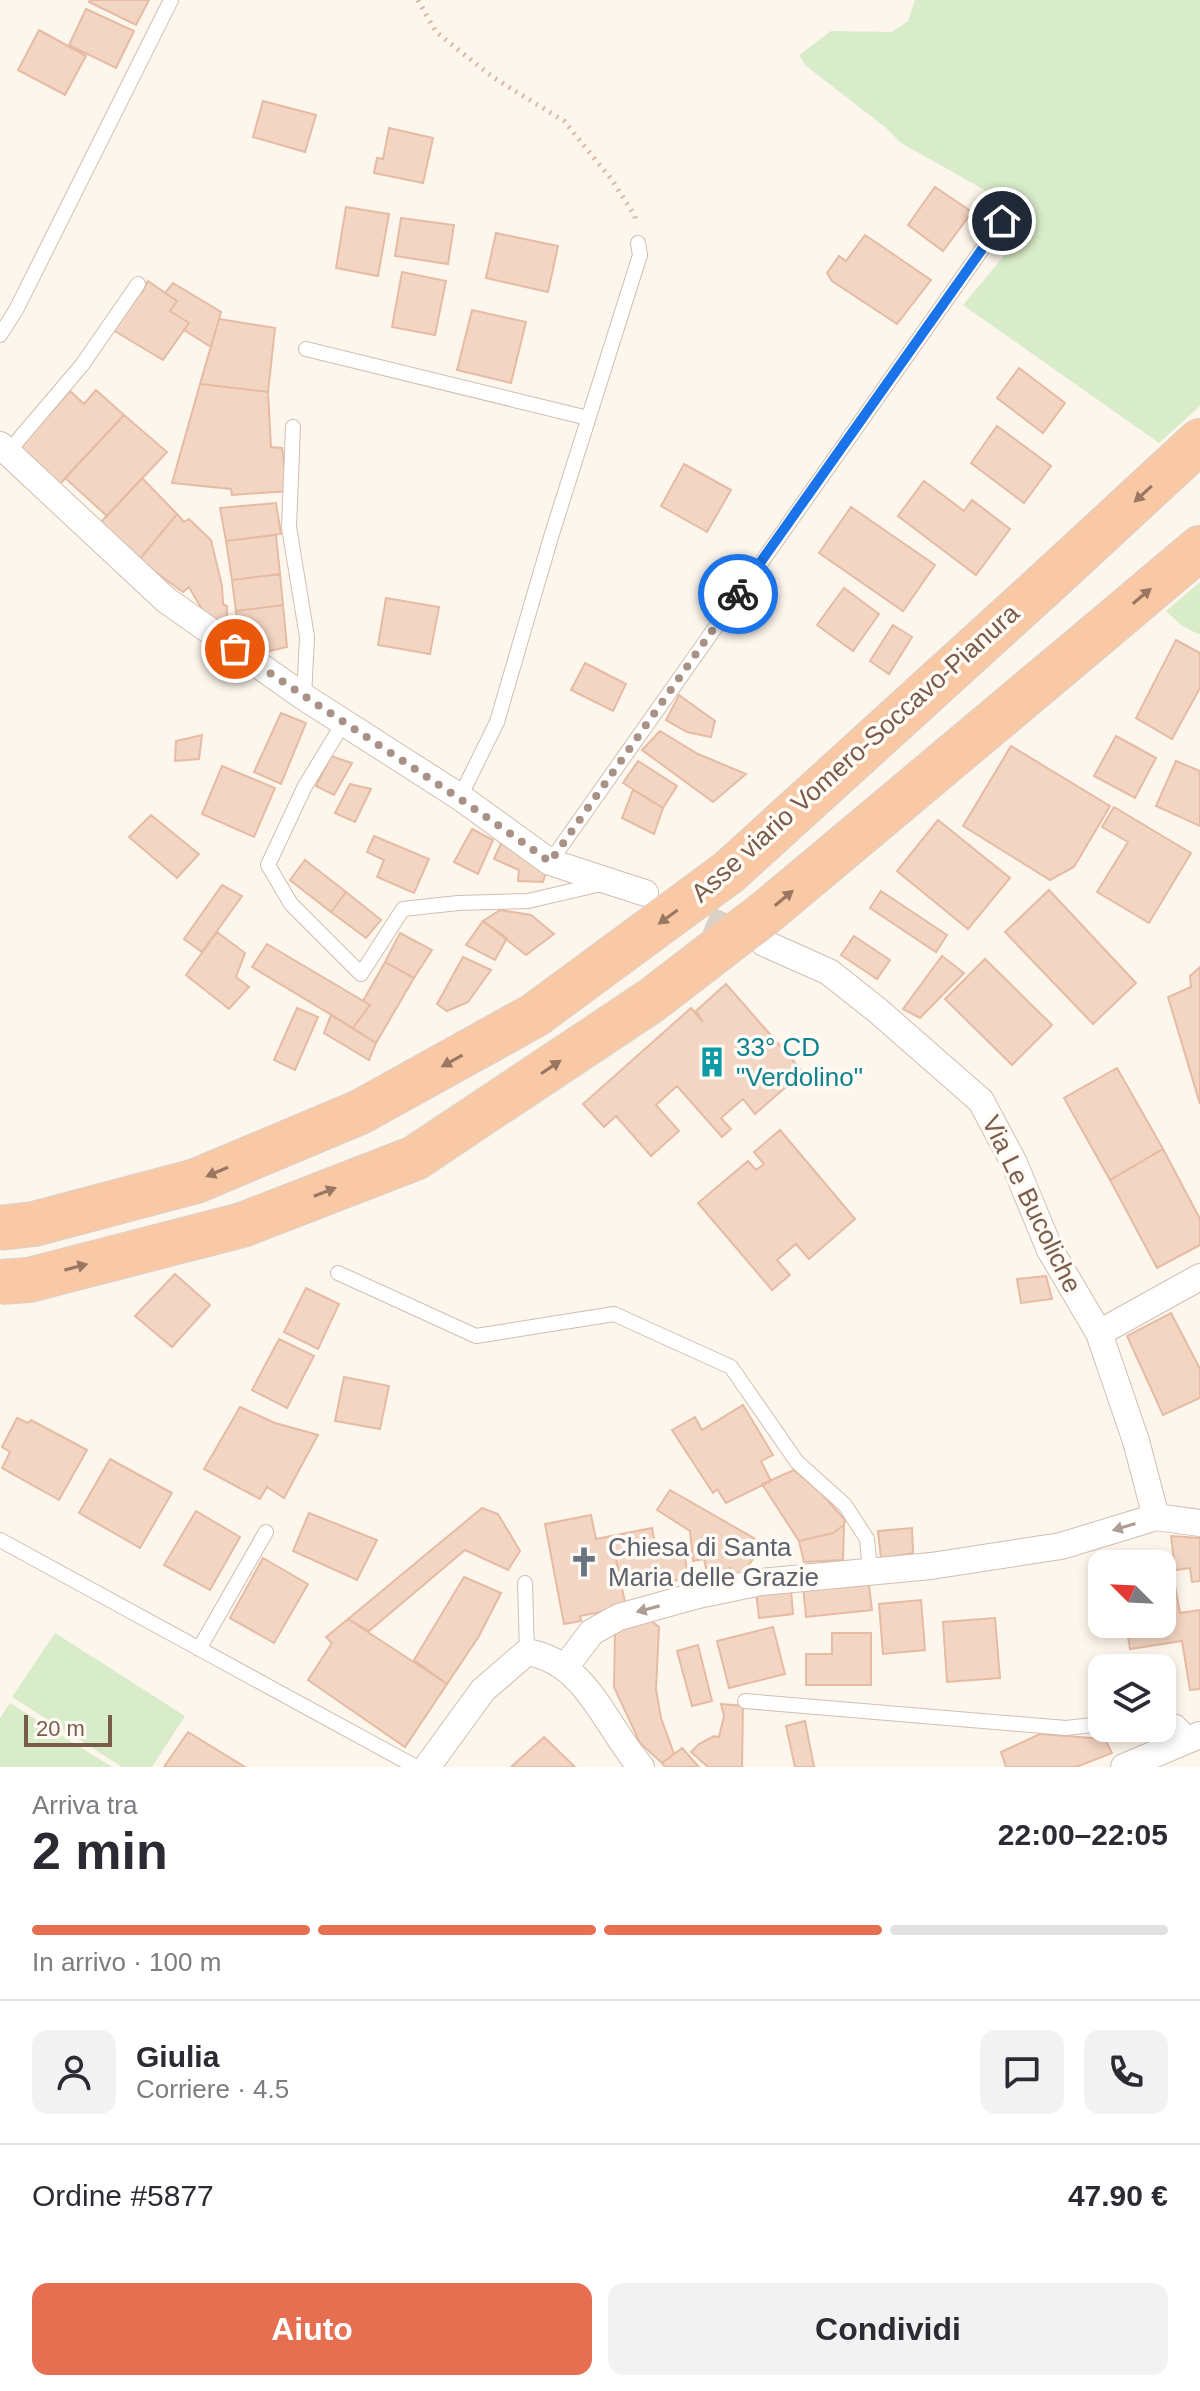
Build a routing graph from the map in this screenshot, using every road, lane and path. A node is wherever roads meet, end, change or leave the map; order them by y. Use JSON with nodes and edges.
{"nodes":[{"id":1,"x":171,"y":0,"type":"edge"},
{"id":2,"x":418,"y":0,"type":"edge"},
{"id":3,"x":1002,"y":221,"type":"dead end"},
{"id":4,"x":638,"y":243,"type":"joint"},
{"id":5,"x":138,"y":284,"type":"dead end"},
{"id":6,"x":0,"y":335,"type":"edge"},
{"id":7,"x":306,"y":349,"type":"dead end"},
{"id":8,"x":588,"y":418,"type":"junction"},
{"id":9,"x":293,"y":427,"type":"dead end"},
{"id":10,"x":1200,"y":441,"type":"edge"},
{"id":11,"x":4,"y":448,"type":"edge"},
{"id":12,"x":1200,"y":548,"type":"edge"},
{"id":13,"x":304,"y":697,"type":"junction"},
{"id":14,"x":344,"y":722,"type":"junction"},
{"id":15,"x":460,"y":797,"type":"junction"},
{"id":16,"x":550,"y":862,"type":"junction"},
{"id":17,"x":609,"y":882,"type":"junction"},
{"id":18,"x":645,"y":893,"type":"tunnel mouth"},
{"id":19,"x":764,"y":943,"type":"tunnel mouth"},
{"id":20,"x":0,"y":1228,"type":"edge"},
{"id":21,"x":338,"y":1273,"type":"dead end"},
{"id":22,"x":1200,"y":1277,"type":"edge"},
{"id":23,"x":0,"y":1282,"type":"edge"},
{"id":24,"x":1099,"y":1333,"type":"junction"},
{"id":25,"x":1156,"y":1517,"type":"junction"},
{"id":26,"x":1200,"y":1523,"type":"edge"},
{"id":27,"x":266,"y":1532,"type":"dead end"},
{"id":28,"x":0,"y":1540,"type":"edge"},
{"id":29,"x":870,"y":1571,"type":"junction"},
{"id":30,"x":525,"y":1583,"type":"dead end"},
{"id":31,"x":199,"y":1649,"type":"junction"},
{"id":32,"x":527,"y":1652,"type":"junction"},
{"id":33,"x":565,"y":1667,"type":"junction"},
{"id":34,"x":745,"y":1701,"type":"dead end"},
{"id":35,"x":1176,"y":1722,"type":"edge"},
{"id":36,"x":1088,"y":1726,"type":"edge"},
{"id":37,"x":1196,"y":1737,"type":"edge"},
{"id":38,"x":416,"y":1767,"type":"edge"},
{"id":39,"x":427,"y":1767,"type":"edge"},
{"id":40,"x":641,"y":1767,"type":"edge"},
{"id":41,"x":1124,"y":1767,"type":"edge"}],
"edges":[{"from":1,"to":6,"type":"lane"},
{"from":2,"to":4,"type":"path"},
{"from":3,"to":16,"type":"lane"},
{"from":4,"to":8,"type":"lane"},
{"from":5,"to":11,"type":"lane"},
{"from":7,"to":8,"type":"lane"},
{"from":8,"to":15,"type":"lane"},
{"from":9,"to":13,"type":"lane"},
{"from":10,"to":20,"type":"highway","name":"Asse viario Vomero-Soccavo-Pianura","one_way":true,"bridge":true},
{"from":11,"to":13,"type":"street"},
{"from":23,"to":12,"type":"highway","one_way":true,"bridge":true},
{"from":13,"to":14,"type":"street"},
{"from":14,"to":15,"type":"street"},
{"from":14,"to":17,"type":"lane"},
{"from":15,"to":16,"type":"street"},
{"from":16,"to":17,"type":"street"},
{"from":17,"to":18,"type":"street"},
{"from":19,"to":24,"type":"street","name":"Via Le Bucoliche"},
{"from":21,"to":29,"type":"lane"},
{"from":22,"to":24,"type":"street"},
{"from":24,"to":25,"type":"street","name":"Via Le Bucoliche"},
{"from":25,"to":26,"type":"street"},
{"from":25,"to":29,"type":"street","one_way":true},
{"from":27,"to":31,"type":"lane"},
{"from":28,"to":31,"type":"lane"},
{"from":29,"to":33,"type":"street","one_way":true},
{"from":30,"to":32,"type":"lane"},
{"from":31,"to":38,"type":"lane"},
{"from":32,"to":33,"type":"street"},
{"from":32,"to":39,"type":"street"},
{"from":33,"to":40,"type":"street"},
{"from":34,"to":36,"type":"lane"},
{"from":35,"to":37,"type":"lane"},
{"from":37,"to":41,"type":"street"}]}
